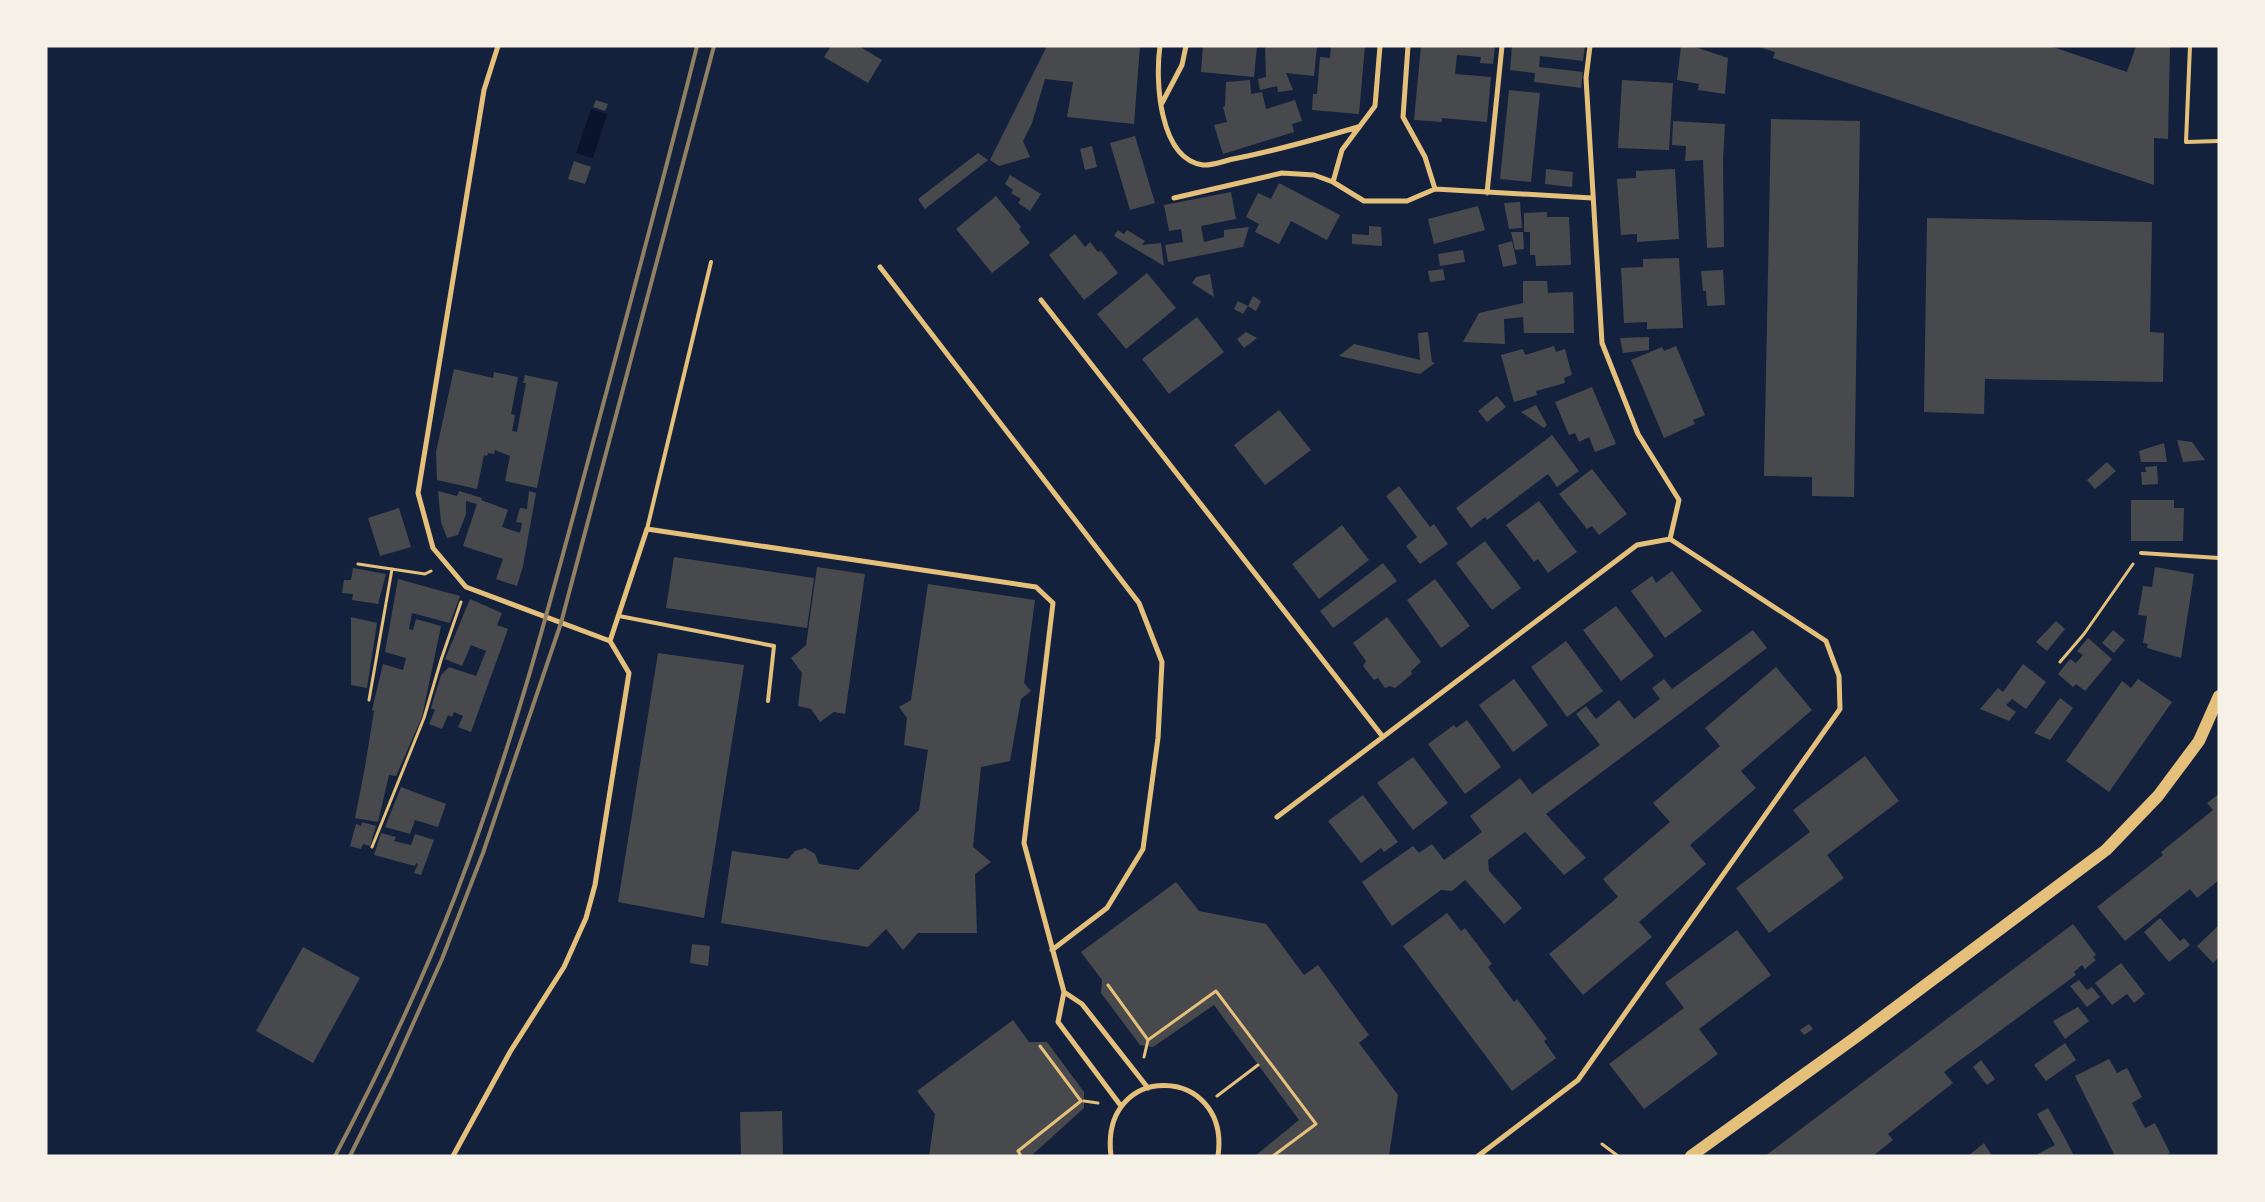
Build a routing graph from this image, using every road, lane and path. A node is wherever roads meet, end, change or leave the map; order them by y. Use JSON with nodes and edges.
{"nodes":[{"id":1,"x":498,"y":46,"type":"edge"},
{"id":2,"x":1160,"y":46,"type":"edge"},
{"id":3,"x":1186,"y":46,"type":"edge"},
{"id":4,"x":1380,"y":46,"type":"edge"},
{"id":5,"x":1408,"y":46,"type":"edge"},
{"id":6,"x":1502,"y":46,"type":"edge"},
{"id":7,"x":1590,"y":46,"type":"edge"},
{"id":8,"x":2190,"y":46,"type":"edge"},
{"id":9,"x":1162,"y":104,"type":"junction"},
{"id":10,"x":1358,"y":127,"type":"junction"},
{"id":11,"x":2219,"y":141,"type":"edge"},
{"id":12,"x":1333,"y":182,"type":"junction"},
{"id":13,"x":1435,"y":189,"type":"junction"},
{"id":14,"x":1487,"y":192,"type":"junction"},
{"id":15,"x":1174,"y":198,"type":"dead end"},
{"id":16,"x":1592,"y":198,"type":"junction"},
{"id":17,"x":711,"y":262,"type":"dead end"},
{"id":18,"x":880,"y":266,"type":"dead end"},
{"id":19,"x":1041,"y":300,"type":"dead end"},
{"id":20,"x":647,"y":529,"type":"junction"},
{"id":21,"x":1670,"y":539,"type":"junction"},
{"id":22,"x":2141,"y":553,"type":"joint"},
{"id":23,"x":2219,"y":558,"type":"edge"},
{"id":24,"x":358,"y":564,"type":"dead end"},
{"id":25,"x":447,"y":564,"type":"junction"},
{"id":26,"x":392,"y":569,"type":"junction"},
{"id":27,"x":466,"y":587,"type":"junction"},
{"id":28,"x":619,"y":616,"type":"junction"},
{"id":29,"x":610,"y":641,"type":"junction"},
{"id":30,"x":2060,"y":662,"type":"dead end"},
{"id":31,"x":2219,"y":696,"type":"edge"},
{"id":32,"x":369,"y":700,"type":"dead end"},
{"id":33,"x":768,"y":701,"type":"dead end"},
{"id":34,"x":1383,"y":736,"type":"junction"},
{"id":35,"x":1277,"y":817,"type":"dead end"},
{"id":36,"x":372,"y":847,"type":"dead end"},
{"id":37,"x":1052,"y":950,"type":"junction"},
{"id":38,"x":1108,"y":985,"type":"dead end"},
{"id":39,"x":1064,"y":992,"type":"junction"},
{"id":40,"x":1148,"y":1040,"type":"junction"},
{"id":41,"x":1040,"y":1046,"type":"dead end"},
{"id":42,"x":1147,"y":1046,"type":"dead end"},
{"id":43,"x":1258,"y":1065,"type":"dead end"},
{"id":44,"x":1148,"y":1088,"type":"junction"},
{"id":45,"x":1206,"y":1104,"type":"junction"},
{"id":46,"x":1120,"y":1106,"type":"junction"},
{"id":47,"x":1602,"y":1144,"type":"dead end"},
{"id":48,"x":453,"y":1156,"type":"edge"},
{"id":49,"x":1021,"y":1156,"type":"edge"},
{"id":50,"x":1111,"y":1156,"type":"edge"},
{"id":51,"x":1218,"y":1156,"type":"edge"},
{"id":52,"x":1273,"y":1156,"type":"edge"},
{"id":53,"x":1478,"y":1156,"type":"edge"},
{"id":54,"x":1618,"y":1156,"type":"edge"},
{"id":55,"x":1691,"y":1156,"type":"edge"}],
"edges":[{"from":1,"to":25,"type":"street"},
{"from":2,"to":9,"type":"street"},
{"from":3,"to":9,"type":"street"},
{"from":4,"to":10,"type":"street"},
{"from":5,"to":13,"type":"street"},
{"from":6,"to":14,"type":"street"},
{"from":7,"to":16,"type":"street"},
{"from":8,"to":11,"type":"lane"},
{"from":9,"to":10,"type":"street"},
{"from":10,"to":12,"type":"street"},
{"from":12,"to":13,"type":"street"},
{"from":12,"to":15,"type":"street"},
{"from":13,"to":14,"type":"street"},
{"from":14,"to":16,"type":"street"},
{"from":16,"to":21,"type":"street"},
{"from":17,"to":20,"type":"lane"},
{"from":18,"to":37,"type":"street"},
{"from":19,"to":34,"type":"street"},
{"from":20,"to":28,"type":"street"},
{"from":20,"to":37,"type":"street"},
{"from":21,"to":34,"type":"street"},
{"from":21,"to":53,"type":"street"},
{"from":22,"to":23,"type":"lane"},
{"from":22,"to":30,"type":"path"},
{"from":24,"to":26,"type":"path"},
{"from":25,"to":26,"type":"path"},
{"from":25,"to":27,"type":"street"},
{"from":26,"to":32,"type":"path"},
{"from":27,"to":29,"type":"street"},
{"from":27,"to":36,"type":"path"},
{"from":28,"to":29,"type":"street"},
{"from":28,"to":33,"type":"lane"},
{"from":29,"to":48,"type":"street"},
{"from":31,"to":55,"type":"main road"},
{"from":34,"to":35,"type":"street"},
{"from":37,"to":39,"type":"street"},
{"from":38,"to":40,"type":"path"},
{"from":39,"to":44,"type":"street"},
{"from":39,"to":46,"type":"street"},
{"from":40,"to":42,"type":"path"},
{"from":40,"to":52,"type":"path"},
{"from":41,"to":49,"type":"path"},
{"from":43,"to":45,"type":"path"},
{"from":44,"to":45,"type":"street"},
{"from":44,"to":46,"type":"street"},
{"from":45,"to":51,"type":"street"},
{"from":46,"to":50,"type":"street"},
{"from":47,"to":54,"type":"path"}]}
